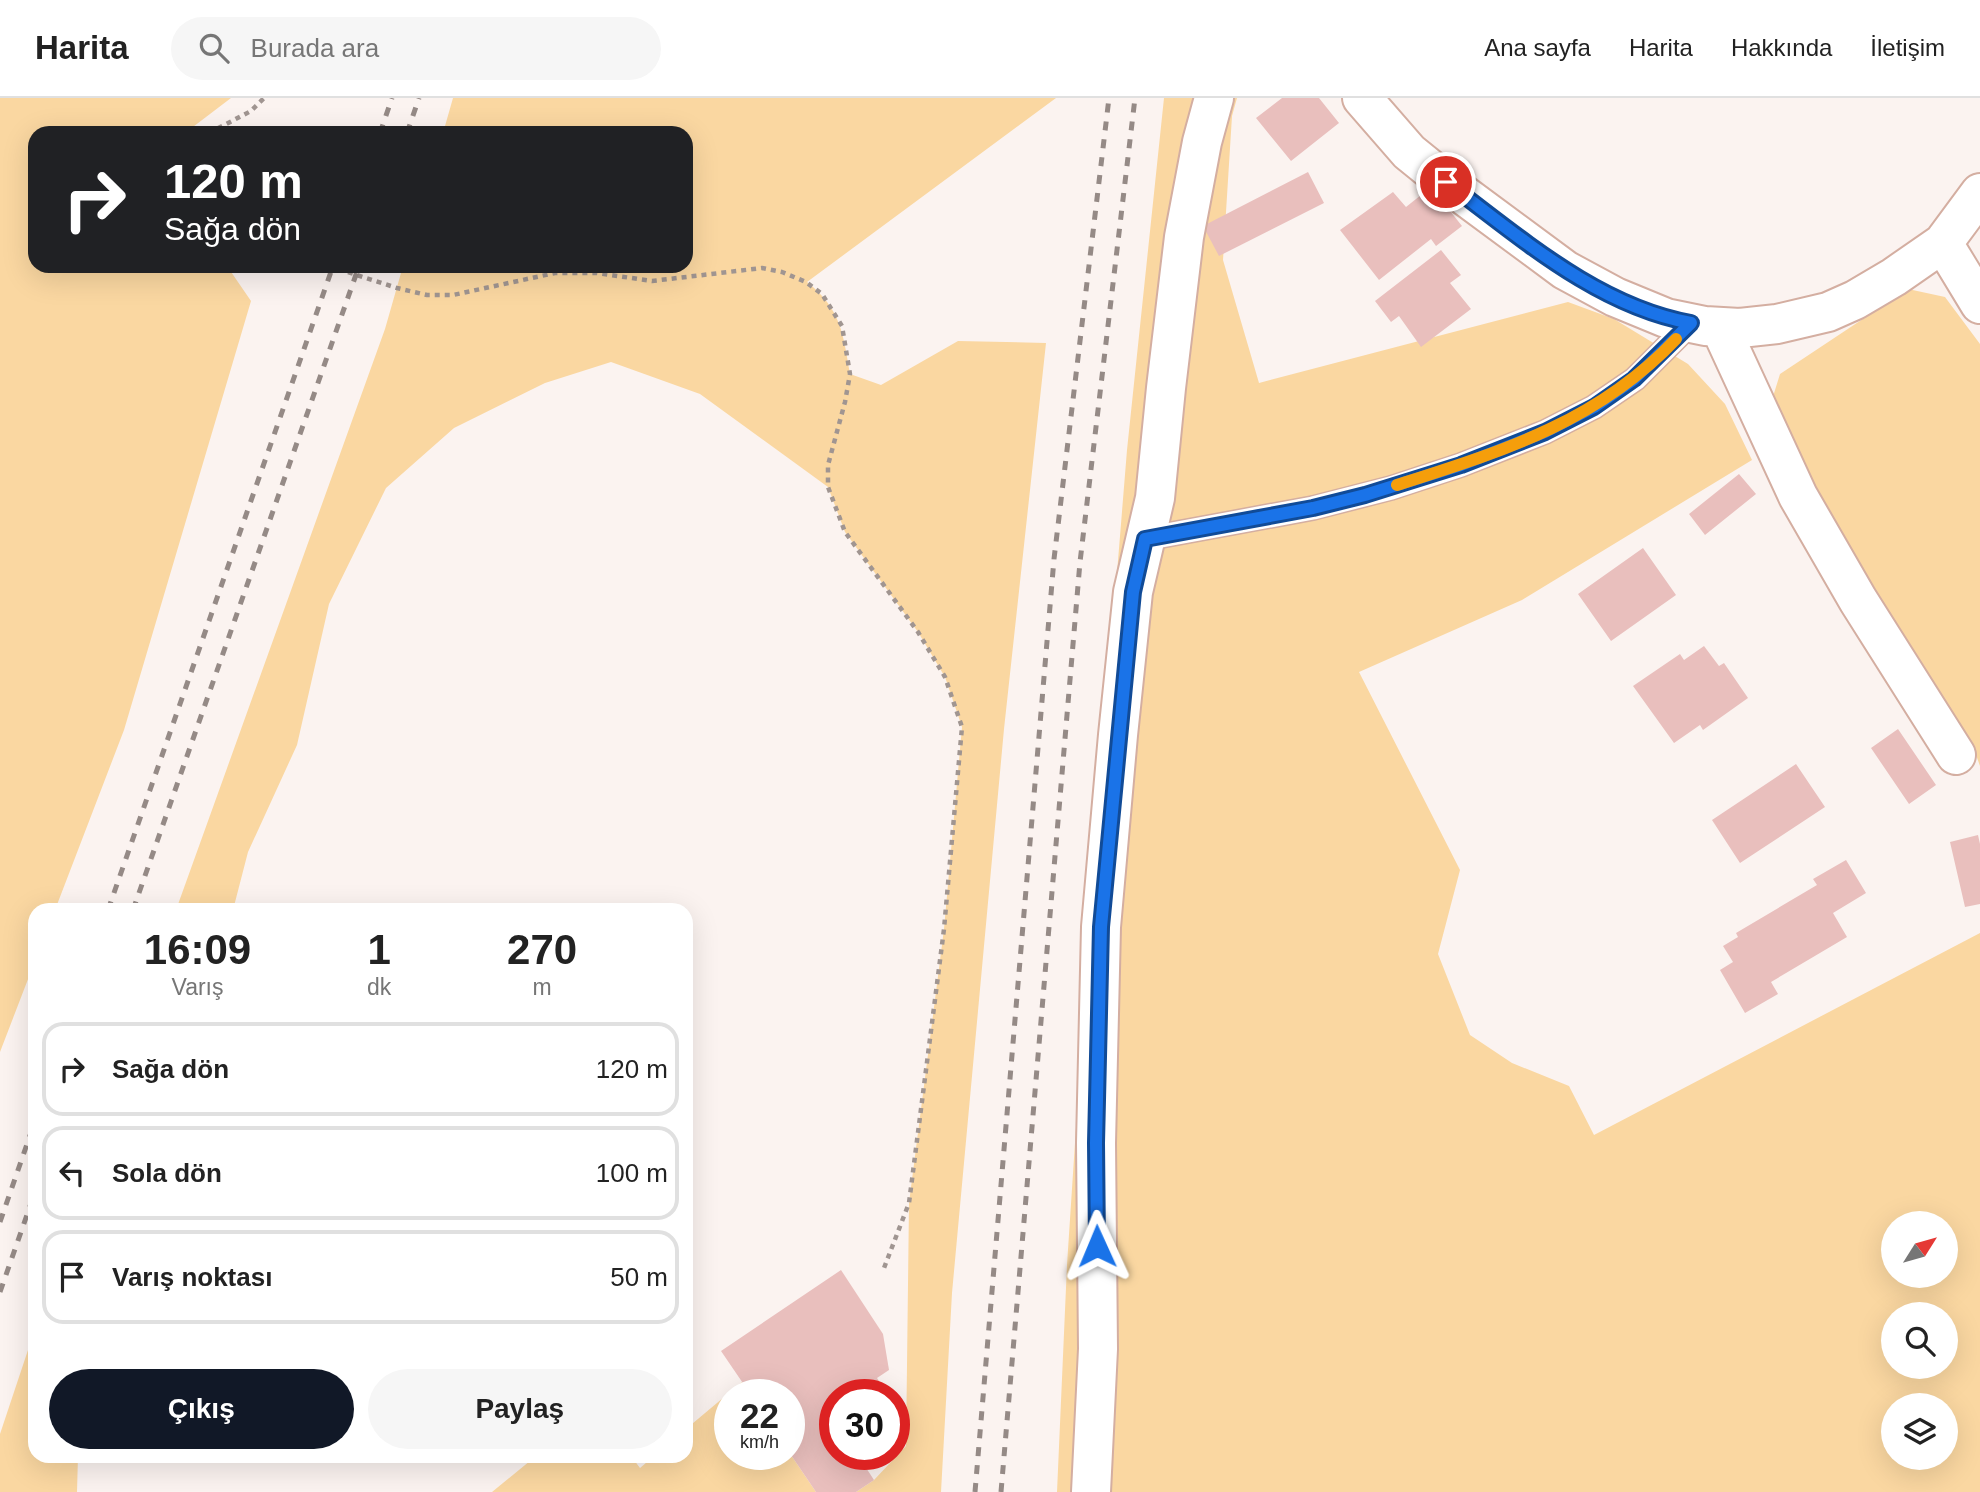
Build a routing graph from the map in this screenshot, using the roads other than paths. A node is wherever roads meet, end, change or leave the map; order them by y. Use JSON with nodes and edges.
{"nodes":[{"id":1,"x":1214,"y":98,"type":"edge"},
{"id":2,"x":1362,"y":98,"type":"edge"},
{"id":3,"x":1980,"y":194,"type":"edge"},
{"id":4,"x":1943,"y":243,"type":"junction"},
{"id":5,"x":1980,"y":304,"type":"edge"},
{"id":6,"x":1706,"y":325,"type":"junction"},
{"id":7,"x":1145,"y":539,"type":"junction"},
{"id":8,"x":1956,"y":755,"type":"dead end"},
{"id":9,"x":1091,"y":1492,"type":"edge"}],
"edges":[{"from":1,"to":7,"type":"street"},
{"from":2,"to":6,"type":"street"},
{"from":3,"to":4,"type":"street"},
{"from":4,"to":5,"type":"street"},
{"from":4,"to":6,"type":"street"},
{"from":6,"to":7,"type":"lane"},
{"from":6,"to":8,"type":"street"},
{"from":7,"to":9,"type":"street"}]}
